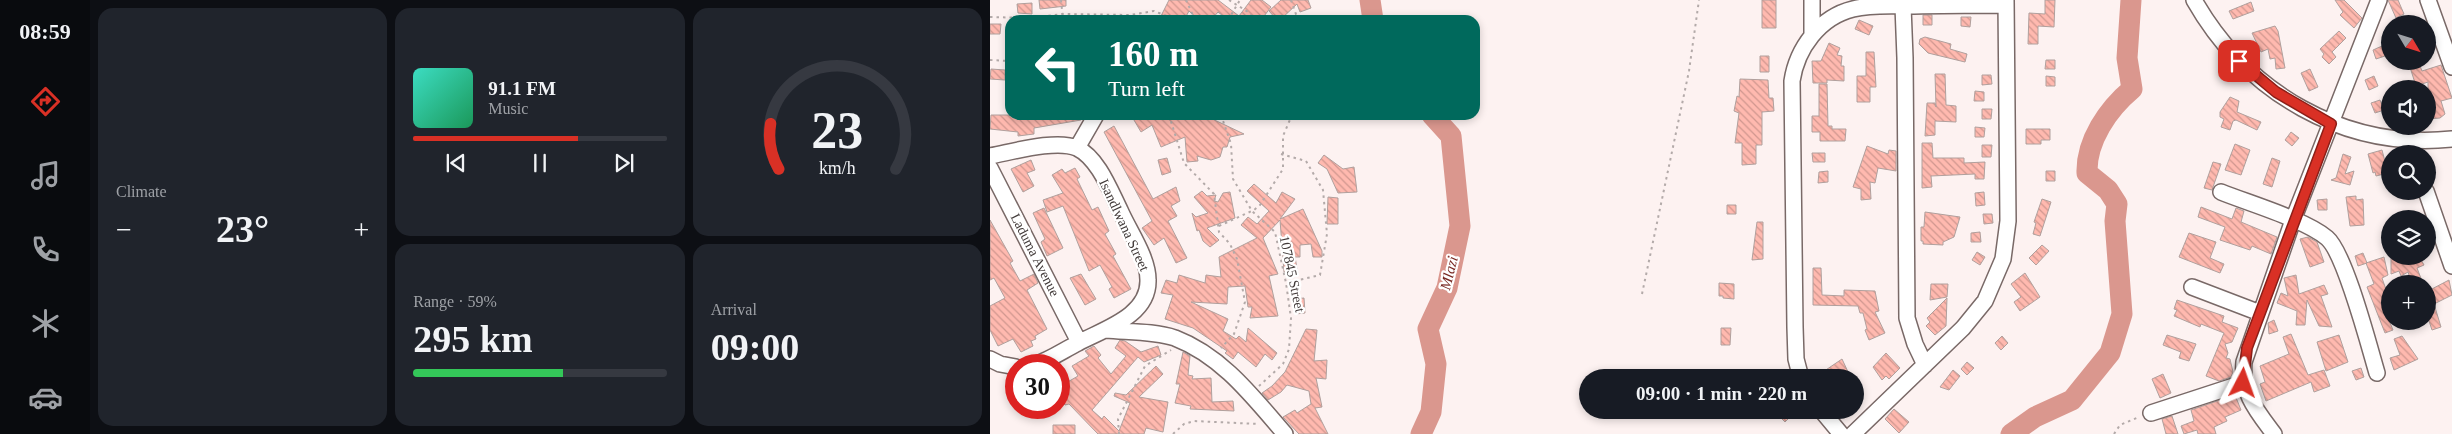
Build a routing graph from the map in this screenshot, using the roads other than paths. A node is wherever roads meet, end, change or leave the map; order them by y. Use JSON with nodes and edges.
{"nodes":[{"id":1,"x":1812,"y":0,"type":"edge"},
{"id":2,"x":2194,"y":0,"type":"edge"},
{"id":3,"x":2379,"y":0,"type":"edge"},
{"id":4,"x":2428,"y":0,"type":"edge"},
{"id":5,"x":2006,"y":2,"type":"edge"},
{"id":6,"x":1902,"y":6,"type":"junction"},
{"id":7,"x":1812,"y":35,"type":"junction"},
{"id":8,"x":2452,"y":67,"type":"edge"},
{"id":9,"x":1093,"y":120,"type":"edge"},
{"id":10,"x":2331,"y":124,"type":"junction"},
{"id":11,"x":2452,"y":139,"type":"edge"},
{"id":12,"x":2404,"y":145,"type":"edge"},
{"id":13,"x":2427,"y":145,"type":"edge"},
{"id":14,"x":1076,"y":148,"type":"junction"},
{"id":15,"x":990,"y":156,"type":"edge"},
{"id":16,"x":990,"y":168,"type":"edge"},
{"id":17,"x":2222,"y":192,"type":"dead end"},
{"id":18,"x":2429,"y":200,"type":"edge"},
{"id":19,"x":2293,"y":220,"type":"junction"},
{"id":20,"x":2452,"y":266,"type":"edge"},
{"id":21,"x":2192,"y":287,"type":"dead end"},
{"id":22,"x":2260,"y":313,"type":"junction"},
{"id":23,"x":1106,"y":330,"type":"junction"},
{"id":24,"x":1079,"y":342,"type":"junction"},
{"id":25,"x":1056,"y":354,"type":"edge"},
{"id":26,"x":990,"y":359,"type":"edge"},
{"id":27,"x":1005,"y":365,"type":"edge"},
{"id":28,"x":1925,"y":365,"type":"junction"},
{"id":29,"x":1799,"y":369,"type":"edge"},
{"id":30,"x":2377,"y":373,"type":"dead end"},
{"id":31,"x":2243,"y":383,"type":"junction"},
{"id":32,"x":2151,"y":413,"type":"road end"},
{"id":33,"x":1828,"y":419,"type":"edge"},
{"id":34,"x":1281,"y":430,"type":"edge"},
{"id":35,"x":1841,"y":434,"type":"edge"},
{"id":36,"x":1853,"y":434,"type":"edge"},
{"id":37,"x":2274,"y":434,"type":"edge"}],
"edges":[{"from":1,"to":7,"type":"street"},
{"from":2,"to":10,"type":"street"},
{"from":3,"to":10,"type":"street"},
{"from":4,"to":8,"type":"street"},
{"from":5,"to":6,"type":"street"},
{"from":5,"to":28,"type":"street"},
{"from":6,"to":7,"type":"street"},
{"from":6,"to":28,"type":"street"},
{"from":7,"to":29,"type":"street"},
{"from":9,"to":14,"type":"street"},
{"from":10,"to":12,"type":"street"},
{"from":10,"to":19,"type":"street"},
{"from":11,"to":13,"type":"street"},
{"from":14,"to":15,"type":"street"},
{"from":14,"to":23,"type":"street","name":"Isandlwana Street"},
{"from":16,"to":24,"type":"street","name":"Laduma Avenue"},
{"from":17,"to":19,"type":"street"},
{"from":18,"to":20,"type":"street"},
{"from":19,"to":22,"type":"street"},
{"from":19,"to":30,"type":"street"},
{"from":21,"to":22,"type":"street"},
{"from":22,"to":31,"type":"street"},
{"from":23,"to":24,"type":"street","name":"Isandlwana Street"},
{"from":23,"to":34,"type":"street"},
{"from":24,"to":25,"type":"street","name":"Isandlwana Street"},
{"from":26,"to":27,"type":"street"},
{"from":28,"to":36,"type":"street"},
{"from":31,"to":32,"type":"street"},
{"from":31,"to":37,"type":"street"},
{"from":33,"to":35,"type":"street"}]}
